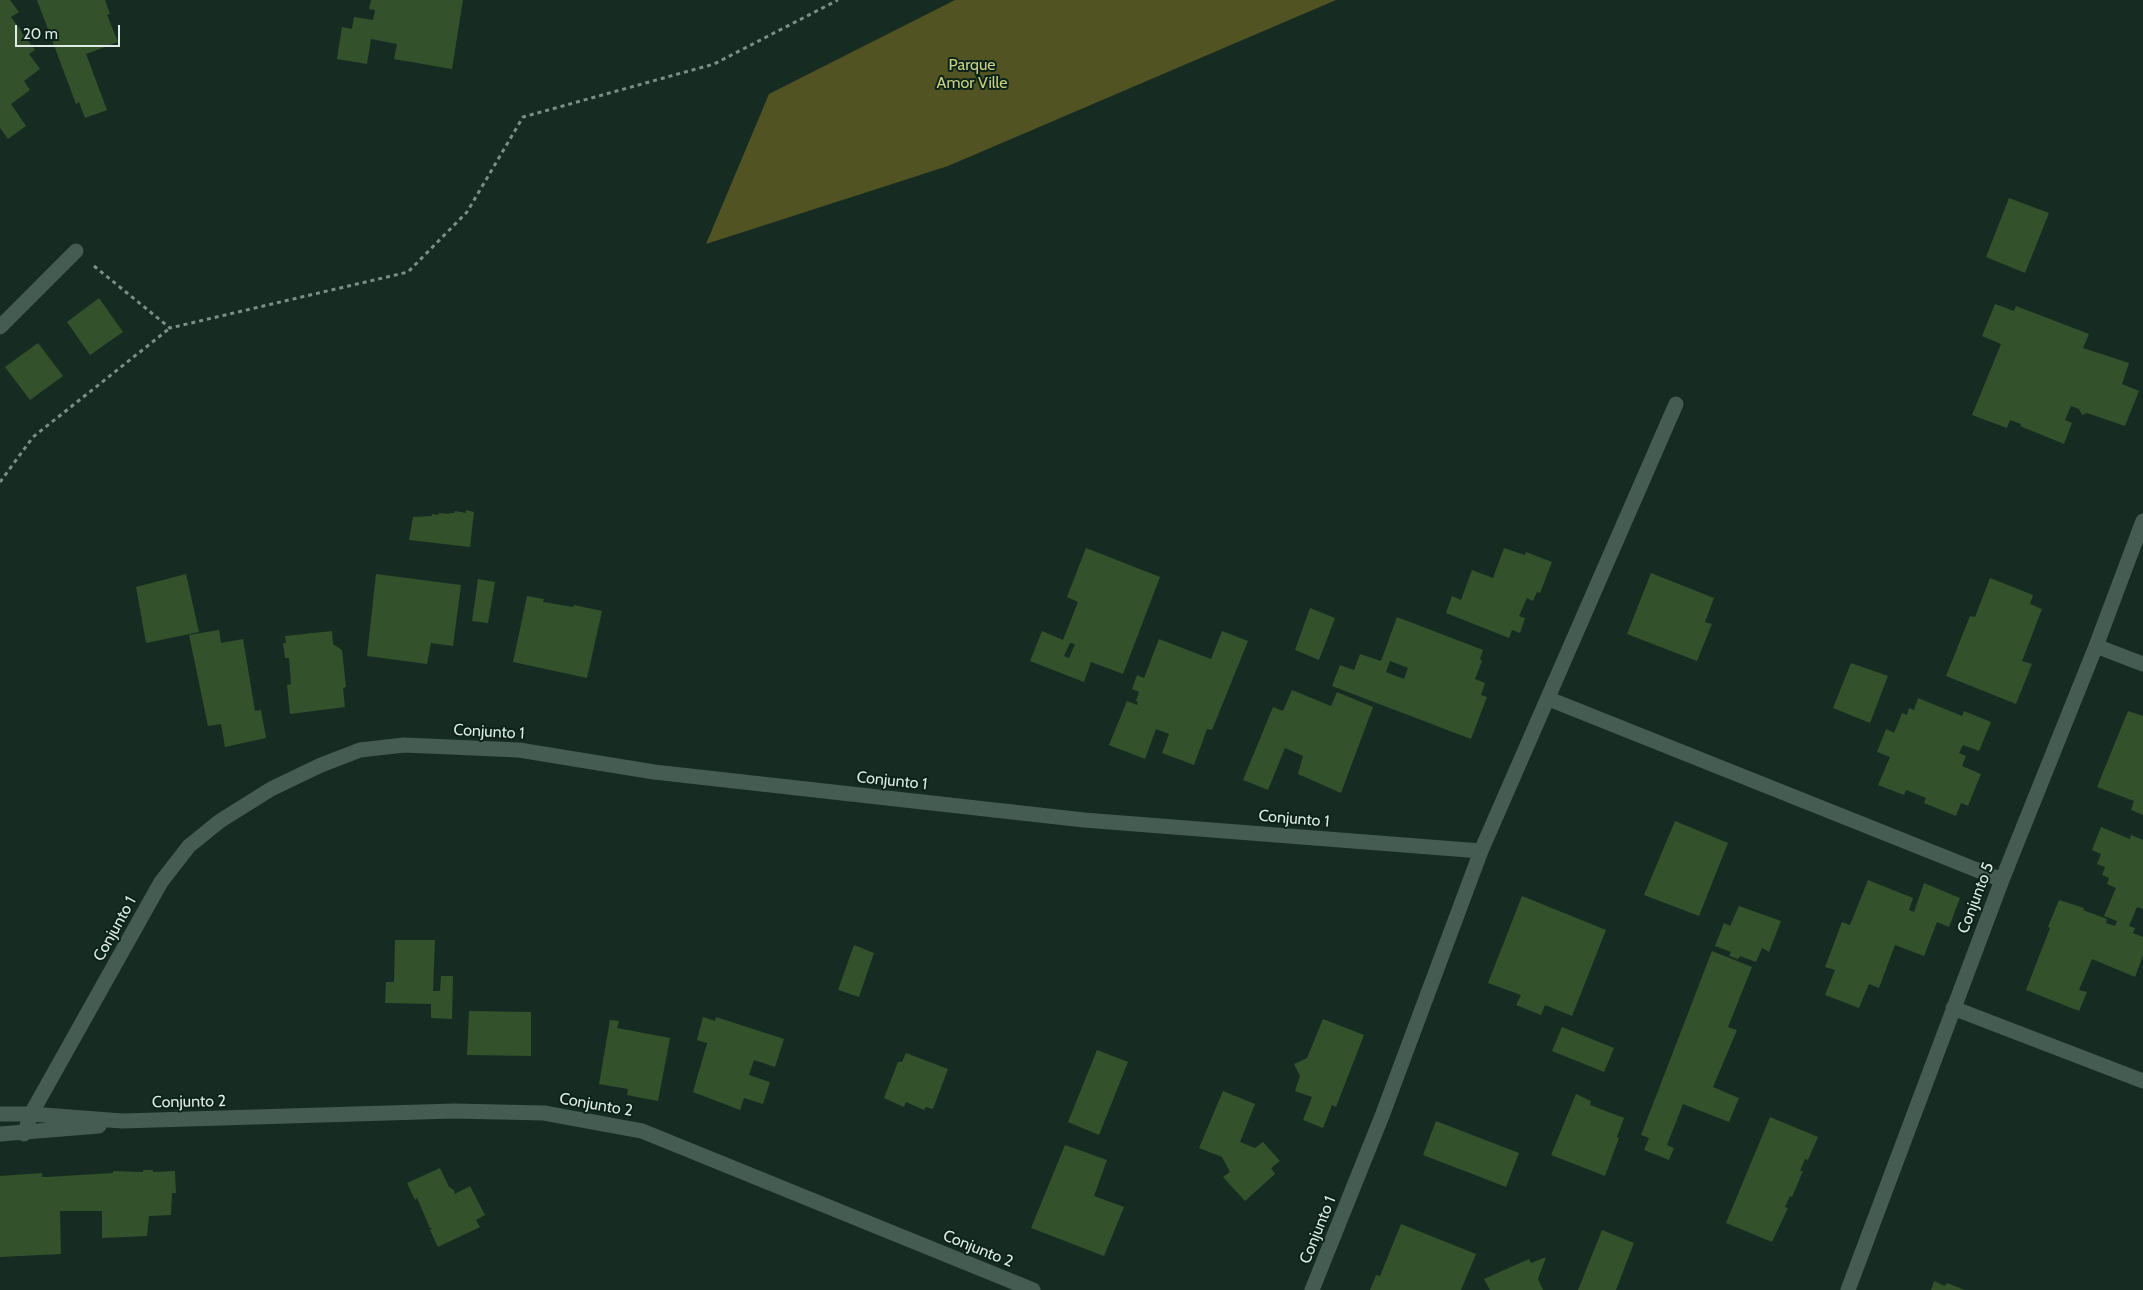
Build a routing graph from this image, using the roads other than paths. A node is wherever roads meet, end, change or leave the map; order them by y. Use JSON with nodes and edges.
{"nodes":[{"id":1,"x":76,"y":252,"type":"road end"},
{"id":2,"x":0,"y":327,"type":"edge"},
{"id":3,"x":1676,"y":404,"type":"dead end"},
{"id":4,"x":2143,"y":521,"type":"edge"},
{"id":5,"x":2096,"y":646,"type":"junction"},
{"id":6,"x":2143,"y":664,"type":"edge"},
{"id":7,"x":1549,"y":699,"type":"junction"},
{"id":8,"x":1481,"y":852,"type":"junction"},
{"id":9,"x":2002,"y":880,"type":"junction"},
{"id":10,"x":1954,"y":1008,"type":"junction"},
{"id":11,"x":2143,"y":1081,"type":"edge"},
{"id":12,"x":0,"y":1114,"type":"edge"},
{"id":13,"x":31,"y":1114,"type":"junction"},
{"id":14,"x":122,"y":1121,"type":"junction"},
{"id":15,"x":0,"y":1134,"type":"edge"},
{"id":16,"x":24,"y":1134,"type":"junction"},
{"id":17,"x":1033,"y":1290,"type":"edge"},
{"id":18,"x":1312,"y":1290,"type":"edge"},
{"id":19,"x":1848,"y":1290,"type":"edge"}],
"edges":[{"from":1,"to":2,"type":"street"},
{"from":3,"to":7,"type":"street"},
{"from":4,"to":5,"type":"street","name":"Conjunto 5"},
{"from":5,"to":6,"type":"street"},
{"from":5,"to":9,"type":"street","name":"Conjunto 5"},
{"from":7,"to":8,"type":"street"},
{"from":7,"to":9,"type":"street"},
{"from":8,"to":13,"type":"street","name":"Conjunto 1"},
{"from":8,"to":18,"type":"street","name":"Conjunto 1"},
{"from":9,"to":10,"type":"street","name":"Conjunto 5"},
{"from":10,"to":11,"type":"street"},
{"from":10,"to":19,"type":"street","name":"Conjunto 5"},
{"from":12,"to":13,"type":"street","name":"Conjunto 2"},
{"from":13,"to":14,"type":"street","name":"Conjunto 2"},
{"from":13,"to":16,"type":"street","name":"Conjunto 1"},
{"from":14,"to":16,"type":"street","name":"Conjunto 2"},
{"from":14,"to":17,"type":"street","name":"Conjunto 2"},
{"from":15,"to":16,"type":"street","name":"Conjunto 2"}]}
